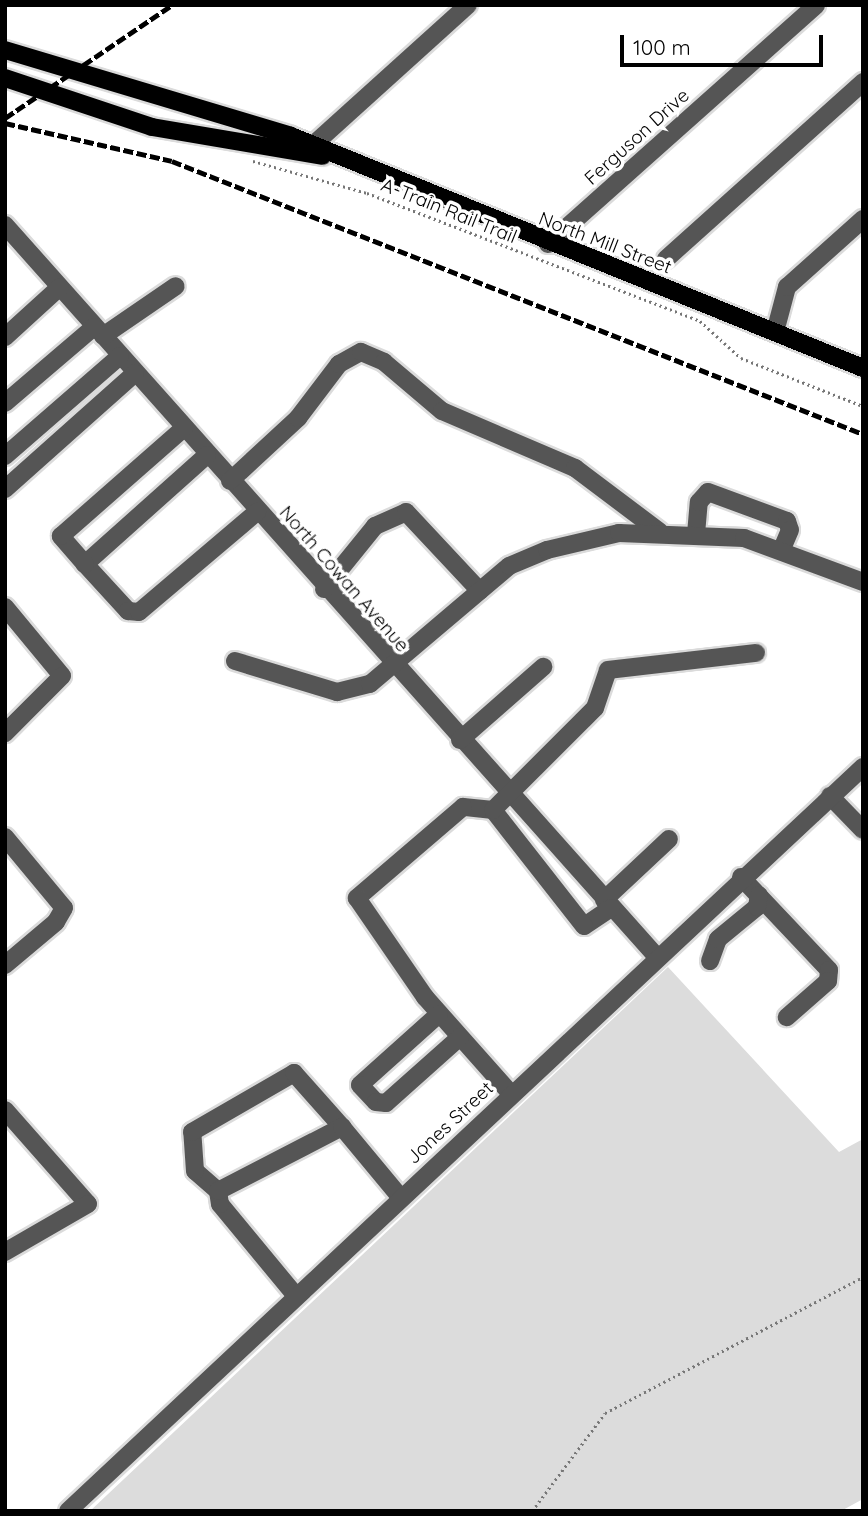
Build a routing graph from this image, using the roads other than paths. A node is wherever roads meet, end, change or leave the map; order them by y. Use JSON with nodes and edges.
{"nodes":[{"id":1,"x":468,"y":5,"type":"edge"},
{"id":2,"x":816,"y":5,"type":"edge"},
{"id":3,"x":5,"y":50,"type":"edge"},
{"id":4,"x":5,"y":78,"type":"edge"},
{"id":5,"x":863,"y":82,"type":"edge"},
{"id":6,"x":312,"y":146,"type":"junction"},
{"id":7,"x":333,"y":156,"type":"junction"},
{"id":8,"x":863,"y":219,"type":"edge"},
{"id":9,"x":5,"y":225,"type":"edge"},
{"id":10,"x":548,"y":244,"type":"junction"},
{"id":11,"x":666,"y":260,"type":"dead end"},
{"id":12,"x":176,"y":286,"type":"dead end"},
{"id":13,"x":60,"y":287,"type":"junction"},
{"id":14,"x":99,"y":331,"type":"junction"},
{"id":15,"x":775,"y":332,"type":"junction"},
{"id":16,"x":5,"y":337,"type":"edge"},
{"id":17,"x":120,"y":356,"type":"junction"},
{"id":18,"x":863,"y":368,"type":"edge"},
{"id":19,"x":135,"y":373,"type":"junction"},
{"id":20,"x":5,"y":403,"type":"edge"},
{"id":21,"x":184,"y":428,"type":"junction"},
{"id":22,"x":207,"y":455,"type":"junction"},
{"id":23,"x":5,"y":456,"type":"edge"},
{"id":24,"x":230,"y":481,"type":"junction"},
{"id":25,"x":5,"y":489,"type":"edge"},
{"id":26,"x":257,"y":512,"type":"junction"},
{"id":27,"x":660,"y":532,"type":"junction"},
{"id":28,"x":695,"y":534,"type":"junction"},
{"id":29,"x":782,"y":549,"type":"junction"},
{"id":30,"x":85,"y":564,"type":"junction"},
{"id":31,"x":863,"y":582,"type":"edge"},
{"id":32,"x":324,"y":589,"type":"junction"},
{"id":33,"x":480,"y":591,"type":"junction"},
{"id":34,"x":5,"y":607,"type":"edge"},
{"id":35,"x":756,"y":653,"type":"dead end"},
{"id":36,"x":235,"y":661,"type":"dead end"},
{"id":37,"x":543,"y":667,"type":"dead end"},
{"id":38,"x":394,"y":668,"type":"junction"},
{"id":39,"x":5,"y":733,"type":"edge"},
{"id":40,"x":460,"y":740,"type":"junction"},
{"id":41,"x":863,"y":767,"type":"edge"},
{"id":42,"x":507,"y":791,"type":"junction"},
{"id":43,"x":830,"y":796,"type":"junction"},
{"id":44,"x":493,"y":810,"type":"junction"},
{"id":45,"x":862,"y":829,"type":"edge"},
{"id":46,"x":5,"y":838,"type":"edge"},
{"id":47,"x":669,"y":839,"type":"dead end"},
{"id":48,"x":741,"y":877,"type":"junction"},
{"id":49,"x":759,"y":895,"type":"junction"},
{"id":50,"x":607,"y":904,"type":"junction"},
{"id":51,"x":656,"y":956,"type":"junction"},
{"id":52,"x":710,"y":961,"type":"dead end"},
{"id":53,"x":5,"y":965,"type":"edge"},
{"id":54,"x":439,"y":1014,"type":"junction"},
{"id":55,"x":787,"y":1017,"type":"dead end"},
{"id":56,"x":460,"y":1037,"type":"junction"},
{"id":57,"x":511,"y":1094,"type":"junction"},
{"id":58,"x":5,"y":1110,"type":"edge"},
{"id":59,"x":342,"y":1127,"type":"junction"},
{"id":60,"x":218,"y":1191,"type":"junction"},
{"id":61,"x":401,"y":1198,"type":"junction"},
{"id":62,"x":5,"y":1252,"type":"edge"},
{"id":63,"x":296,"y":1296,"type":"junction"},
{"id":64,"x":68,"y":1511,"type":"edge"}],
"edges":[{"from":1,"to":6,"type":"street"},
{"from":2,"to":10,"type":"street","name":"Ferguson Drive"},
{"from":3,"to":6,"type":"main road","name":"North Mill Street"},
{"from":4,"to":7,"type":"main road","name":"North Mill Street"},
{"from":5,"to":11,"type":"street"},
{"from":6,"to":7,"type":"main road","name":"North Mill Street"},
{"from":7,"to":10,"type":"main road","name":"North Mill Street"},
{"from":8,"to":15,"type":"street"},
{"from":9,"to":13,"type":"street","name":"North Cowan Avenue"},
{"from":10,"to":15,"type":"main road","name":"North Mill Street"},
{"from":12,"to":14,"type":"street"},
{"from":13,"to":14,"type":"street","name":"North Cowan Avenue"},
{"from":13,"to":16,"type":"street"},
{"from":14,"to":17,"type":"street","name":"North Cowan Avenue"},
{"from":14,"to":20,"type":"street"},
{"from":15,"to":18,"type":"main road","name":"North Mill Street"},
{"from":17,"to":19,"type":"street","name":"North Cowan Avenue"},
{"from":17,"to":23,"type":"street"},
{"from":19,"to":21,"type":"street","name":"North Cowan Avenue"},
{"from":19,"to":25,"type":"street"},
{"from":21,"to":22,"type":"street","name":"North Cowan Avenue"},
{"from":21,"to":30,"type":"street"},
{"from":22,"to":24,"type":"street","name":"North Cowan Avenue"},
{"from":22,"to":30,"type":"street"},
{"from":24,"to":26,"type":"street","name":"North Cowan Avenue"},
{"from":24,"to":27,"type":"street"},
{"from":26,"to":30,"type":"street"},
{"from":26,"to":32,"type":"street","name":"North Cowan Avenue"},
{"from":27,"to":28,"type":"street"},
{"from":27,"to":33,"type":"street"},
{"from":28,"to":29,"type":"street"},
{"from":28,"to":29,"type":"street"},
{"from":29,"to":31,"type":"street"},
{"from":32,"to":33,"type":"street"},
{"from":32,"to":38,"type":"street","name":"North Cowan Avenue"},
{"from":33,"to":38,"type":"street"},
{"from":34,"to":39,"type":"street"},
{"from":35,"to":42,"type":"street"},
{"from":36,"to":38,"type":"street"},
{"from":37,"to":40,"type":"street"},
{"from":38,"to":40,"type":"street","name":"North Cowan Avenue"},
{"from":40,"to":42,"type":"street","name":"North Cowan Avenue"},
{"from":41,"to":43,"type":"street","name":"Jones Street"},
{"from":42,"to":44,"type":"street"},
{"from":42,"to":50,"type":"street","name":"North Cowan Avenue"},
{"from":43,"to":45,"type":"street"},
{"from":43,"to":48,"type":"street","name":"Jones Street"},
{"from":44,"to":50,"type":"street"},
{"from":44,"to":54,"type":"street"},
{"from":46,"to":53,"type":"street"},
{"from":47,"to":50,"type":"street"},
{"from":48,"to":49,"type":"street"},
{"from":48,"to":51,"type":"street","name":"Jones Street"},
{"from":49,"to":52,"type":"street"},
{"from":49,"to":55,"type":"street"},
{"from":50,"to":51,"type":"street","name":"North Cowan Avenue"},
{"from":51,"to":57,"type":"street","name":"Jones Street"},
{"from":54,"to":56,"type":"street"},
{"from":54,"to":56,"type":"street"},
{"from":56,"to":57,"type":"street"},
{"from":57,"to":61,"type":"street","name":"Jones Street"},
{"from":58,"to":62,"type":"street"},
{"from":59,"to":60,"type":"street"},
{"from":59,"to":60,"type":"street"},
{"from":59,"to":61,"type":"street"},
{"from":60,"to":63,"type":"street"},
{"from":61,"to":63,"type":"street","name":"Jones Street"},
{"from":63,"to":64,"type":"street","name":"Jones Street"}]}
